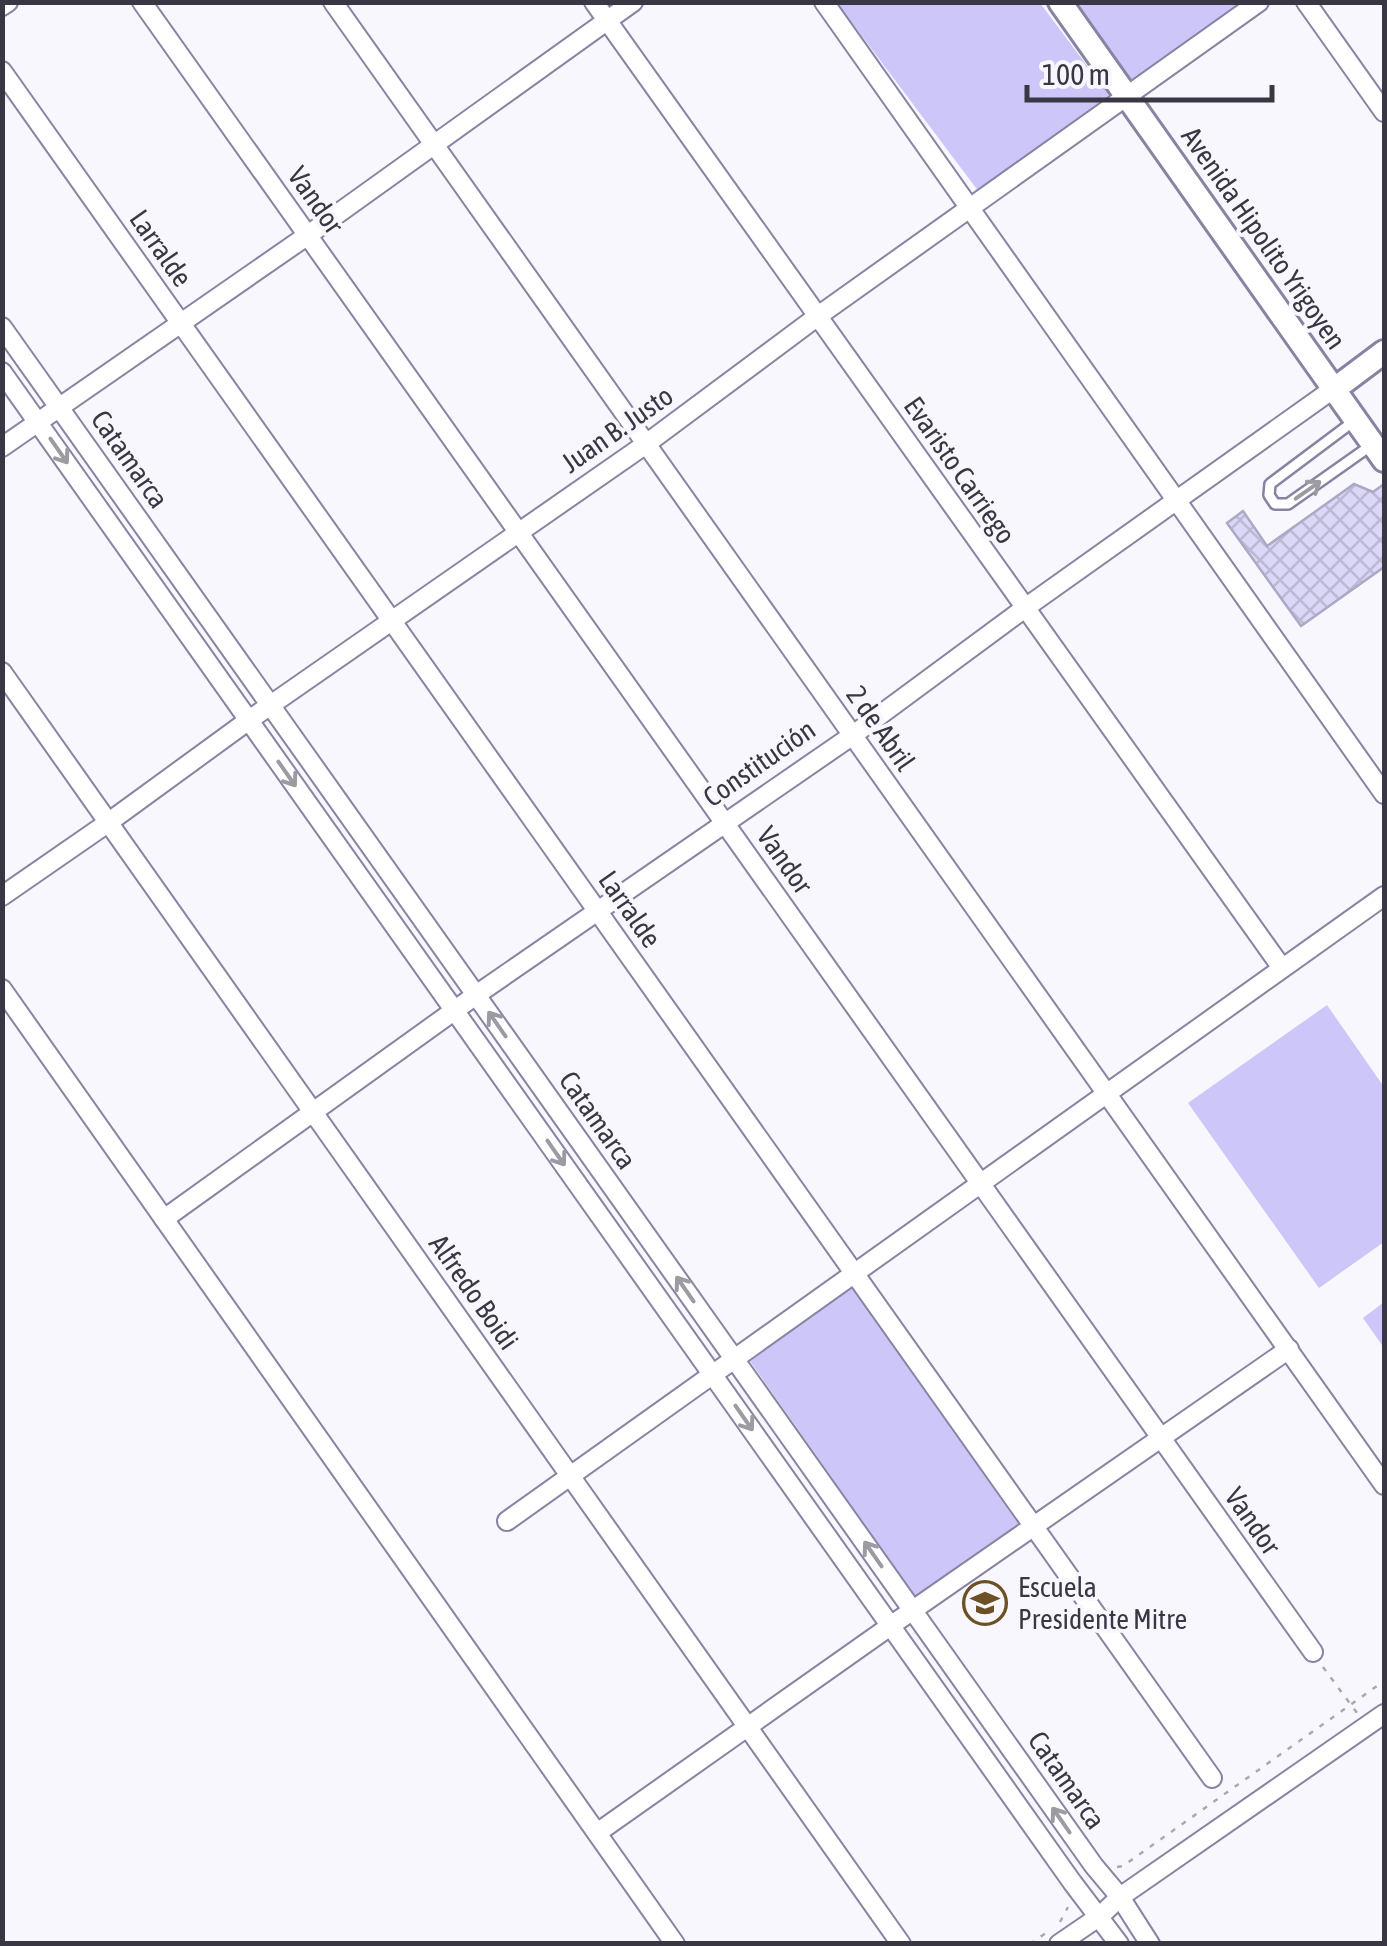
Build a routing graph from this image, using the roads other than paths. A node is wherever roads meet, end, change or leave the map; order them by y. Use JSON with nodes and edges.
{"nodes":[{"id":1,"x":142,"y":2,"type":"edge"},
{"id":2,"x":334,"y":2,"type":"edge"},
{"id":3,"x":594,"y":2,"type":"edge"},
{"id":4,"x":633,"y":2,"type":"edge"},
{"id":5,"x":824,"y":2,"type":"edge"},
{"id":6,"x":1060,"y":2,"type":"edge"},
{"id":7,"x":1075,"y":2,"type":"edge"},
{"id":8,"x":1259,"y":2,"type":"edge"},
{"id":9,"x":1306,"y":2,"type":"edge"},
{"id":10,"x":607,"y":21,"type":"junction"},
{"id":11,"x":2,"y":71,"type":"edge"},
{"id":12,"x":1132,"y":94,"type":"junction"},
{"id":13,"x":1384,"y":112,"type":"edge"},
{"id":14,"x":434,"y":144,"type":"junction"},
{"id":15,"x":970,"y":209,"type":"junction"},
{"id":16,"x":308,"y":235,"type":"junction"},
{"id":17,"x":818,"y":316,"type":"junction"},
{"id":18,"x":181,"y":323,"type":"junction"},
{"id":19,"x":2,"y":327,"type":"edge"},
{"id":20,"x":1384,"y":352,"type":"edge"},
{"id":21,"x":2,"y":372,"type":"edge"},
{"id":22,"x":1339,"y":386,"type":"junction"},
{"id":23,"x":59,"y":407,"type":"junction"},
{"id":24,"x":1356,"y":420,"type":"junction"},
{"id":25,"x":38,"y":421,"type":"junction"},
{"id":26,"x":646,"y":444,"type":"junction"},
{"id":27,"x":2,"y":447,"type":"edge"},
{"id":28,"x":1381,"y":448,"type":"edge"},
{"id":29,"x":1177,"y":501,"type":"junction"},
{"id":30,"x":518,"y":532,"type":"junction"},
{"id":31,"x":1025,"y":608,"type":"junction"},
{"id":32,"x":392,"y":620,"type":"junction"},
{"id":33,"x":2,"y":672,"type":"edge"},
{"id":34,"x":271,"y":706,"type":"junction"},
{"id":35,"x":249,"y":720,"type":"junction"},
{"id":36,"x":853,"y":735,"type":"junction"},
{"id":37,"x":1384,"y":794,"type":"edge"},
{"id":38,"x":109,"y":822,"type":"junction"},
{"id":39,"x":724,"y":823,"type":"junction"},
{"id":40,"x":2,"y":896,"type":"edge"},
{"id":41,"x":1384,"y":896,"type":"edge"},
{"id":42,"x":598,"y":912,"type":"junction"},
{"id":43,"x":1282,"y":968,"type":"junction"},
{"id":44,"x":2,"y":989,"type":"edge"},
{"id":45,"x":476,"y":995,"type":"junction"},
{"id":46,"x":455,"y":1011,"type":"junction"},
{"id":47,"x":1108,"y":1094,"type":"junction"},
{"id":48,"x":314,"y":1113,"type":"junction"},
{"id":49,"x":980,"y":1184,"type":"junction"},
{"id":50,"x":164,"y":1218,"type":"junction"},
{"id":51,"x":854,"y":1273,"type":"junction"},
{"id":52,"x":1289,"y":1350,"type":"junction"},
{"id":53,"x":734,"y":1358,"type":"junction"},
{"id":54,"x":713,"y":1374,"type":"junction"},
{"id":55,"x":1160,"y":1437,"type":"junction"},
{"id":56,"x":570,"y":1476,"type":"junction"},
{"id":57,"x":1384,"y":1484,"type":"edge"},
{"id":58,"x":507,"y":1521,"type":"dead end"},
{"id":59,"x":1033,"y":1526,"type":"junction"},
{"id":60,"x":912,"y":1610,"type":"junction"},
{"id":61,"x":891,"y":1626,"type":"junction"},
{"id":62,"x":1313,"y":1652,"type":"road end"},
{"id":63,"x":1384,"y":1714,"type":"edge"},
{"id":64,"x":748,"y":1727,"type":"junction"},
{"id":65,"x":1212,"y":1778,"type":"dead end"},
{"id":66,"x":597,"y":1833,"type":"junction"},
{"id":67,"x":1120,"y":1898,"type":"junction"},
{"id":68,"x":1100,"y":1916,"type":"junction"},
{"id":69,"x":1052,"y":1939,"type":"edge"},
{"id":70,"x":675,"y":1944,"type":"edge"},
{"id":71,"x":901,"y":1944,"type":"edge"},
{"id":72,"x":1119,"y":1944,"type":"edge"},
{"id":73,"x":1150,"y":1944,"type":"edge"}],
"edges":[{"from":1,"to":16,"type":"street","name":"Vandor"},
{"from":2,"to":14,"type":"street","name":"2 de Abril"},
{"from":3,"to":10,"type":"street","name":"Evaristo Carriego"},
{"from":4,"to":10,"type":"street"},
{"from":5,"to":15,"type":"street"},
{"from":6,"to":12,"type":"main road","name":"Avenida Hipolito Yrigoyen"},
{"from":7,"to":12,"type":"main road","name":"Avenida Hipolito Yrigoyen"},
{"from":8,"to":12,"type":"street","name":"Juan B. Justo"},
{"from":9,"to":13,"type":"street"},
{"from":10,"to":14,"type":"street"},
{"from":10,"to":17,"type":"street","name":"Evaristo Carriego"},
{"from":11,"to":18,"type":"street","name":"Larralde"},
{"from":12,"to":15,"type":"street","name":"Juan B. Justo"},
{"from":12,"to":22,"type":"main road","name":"Avenida Hipolito Yrigoyen"},
{"from":14,"to":16,"type":"street"},
{"from":14,"to":26,"type":"street","name":"2 de Abril"},
{"from":15,"to":17,"type":"street","name":"Juan B. Justo"},
{"from":15,"to":29,"type":"street"},
{"from":16,"to":18,"type":"street"},
{"from":16,"to":30,"type":"street","name":"Vandor"},
{"from":17,"to":26,"type":"street","name":"Juan B. Justo"},
{"from":17,"to":31,"type":"street","name":"Evaristo Carriego"},
{"from":18,"to":23,"type":"street"},
{"from":18,"to":32,"type":"street","name":"Larralde"},
{"from":19,"to":23,"type":"street","name":"Catamarca"},
{"from":20,"to":22,"type":"main road","name":"Constitución"},
{"from":21,"to":25,"type":"street","name":"Catamarca"},
{"from":22,"to":24,"type":"main road","name":"Avenida Hipolito Yrigoyen"},
{"from":22,"to":28,"type":"main road","name":"Avenida Hipolito Yrigoyen"},
{"from":22,"to":29,"type":"street","name":"Constitución"},
{"from":23,"to":25,"type":"street"},
{"from":23,"to":34,"type":"street","name":"Catamarca"},
{"from":24,"to":28,"type":"main road","name":"Avenida Hipolito Yrigoyen"},
{"from":24,"to":28,"type":"lane","one_way":true},
{"from":25,"to":27,"type":"street"},
{"from":25,"to":35,"type":"street","name":"Catamarca","one_way":true},
{"from":26,"to":30,"type":"street","name":"Juan B. Justo"},
{"from":26,"to":36,"type":"street","name":"2 de Abril"},
{"from":29,"to":31,"type":"street","name":"Constitución"},
{"from":29,"to":37,"type":"street"},
{"from":30,"to":32,"type":"street","name":"Juan B. Justo"},
{"from":30,"to":39,"type":"street","name":"Vandor"},
{"from":31,"to":36,"type":"street","name":"Constitución"},
{"from":31,"to":43,"type":"street","name":"Evaristo Carriego"},
{"from":32,"to":34,"type":"street","name":"Juan B. Justo"},
{"from":32,"to":42,"type":"street","name":"Larralde"},
{"from":33,"to":38,"type":"street","name":"Alfredo Boidi"},
{"from":34,"to":35,"type":"street","name":"Juan B. Justo"},
{"from":34,"to":45,"type":"street","name":"Catamarca"},
{"from":35,"to":38,"type":"street","name":"Juan B. Justo"},
{"from":35,"to":46,"type":"street","name":"Catamarca","one_way":true},
{"from":36,"to":39,"type":"street","name":"Constitución"},
{"from":36,"to":47,"type":"street","name":"2 de Abril"},
{"from":38,"to":40,"type":"street","name":"Juan B. Justo"},
{"from":38,"to":48,"type":"street","name":"Alfredo Boidi"},
{"from":39,"to":42,"type":"street","name":"Constitución"},
{"from":39,"to":49,"type":"street","name":"Vandor"},
{"from":41,"to":43,"type":"street"},
{"from":42,"to":45,"type":"street","name":"Constitución"},
{"from":42,"to":51,"type":"street","name":"Larralde"},
{"from":43,"to":47,"type":"street"},
{"from":44,"to":50,"type":"street"},
{"from":45,"to":46,"type":"street","name":"Constitución"},
{"from":53,"to":45,"type":"street","name":"Catamarca","one_way":true},
{"from":46,"to":48,"type":"street","name":"Constitución"},
{"from":46,"to":54,"type":"street","name":"Catamarca","one_way":true},
{"from":47,"to":49,"type":"street"},
{"from":47,"to":52,"type":"street","name":"2 de Abril"},
{"from":48,"to":50,"type":"street","name":"Constitución"},
{"from":48,"to":56,"type":"street","name":"Alfredo Boidi"},
{"from":49,"to":51,"type":"street"},
{"from":49,"to":55,"type":"street","name":"Vandor"},
{"from":50,"to":66,"type":"street"},
{"from":51,"to":53,"type":"street"},
{"from":51,"to":59,"type":"street","name":"Larralde"},
{"from":52,"to":55,"type":"street"},
{"from":52,"to":57,"type":"street","name":"2 de Abril"},
{"from":53,"to":54,"type":"street"},
{"from":60,"to":53,"type":"street","name":"Catamarca","one_way":true},
{"from":54,"to":56,"type":"street"},
{"from":54,"to":61,"type":"street","name":"Catamarca","one_way":true},
{"from":55,"to":59,"type":"street"},
{"from":55,"to":62,"type":"street","name":"Vandor"},
{"from":56,"to":58,"type":"street"},
{"from":56,"to":64,"type":"street","name":"Alfredo Boidi"},
{"from":59,"to":60,"type":"street"},
{"from":59,"to":65,"type":"street","name":"Larralde"},
{"from":60,"to":61,"type":"street"},
{"from":67,"to":60,"type":"street","name":"Catamarca","one_way":true},
{"from":61,"to":64,"type":"street"},
{"from":61,"to":68,"type":"street","name":"Catamarca"},
{"from":63,"to":67,"type":"street"},
{"from":64,"to":66,"type":"street"},
{"from":64,"to":71,"type":"street","name":"Alfredo Boidi"},
{"from":66,"to":70,"type":"street"},
{"from":67,"to":68,"type":"street"},
{"from":67,"to":73,"type":"street","name":"Catamarca"},
{"from":68,"to":69,"type":"street"},
{"from":68,"to":72,"type":"street","name":"Catamarca"}]}
